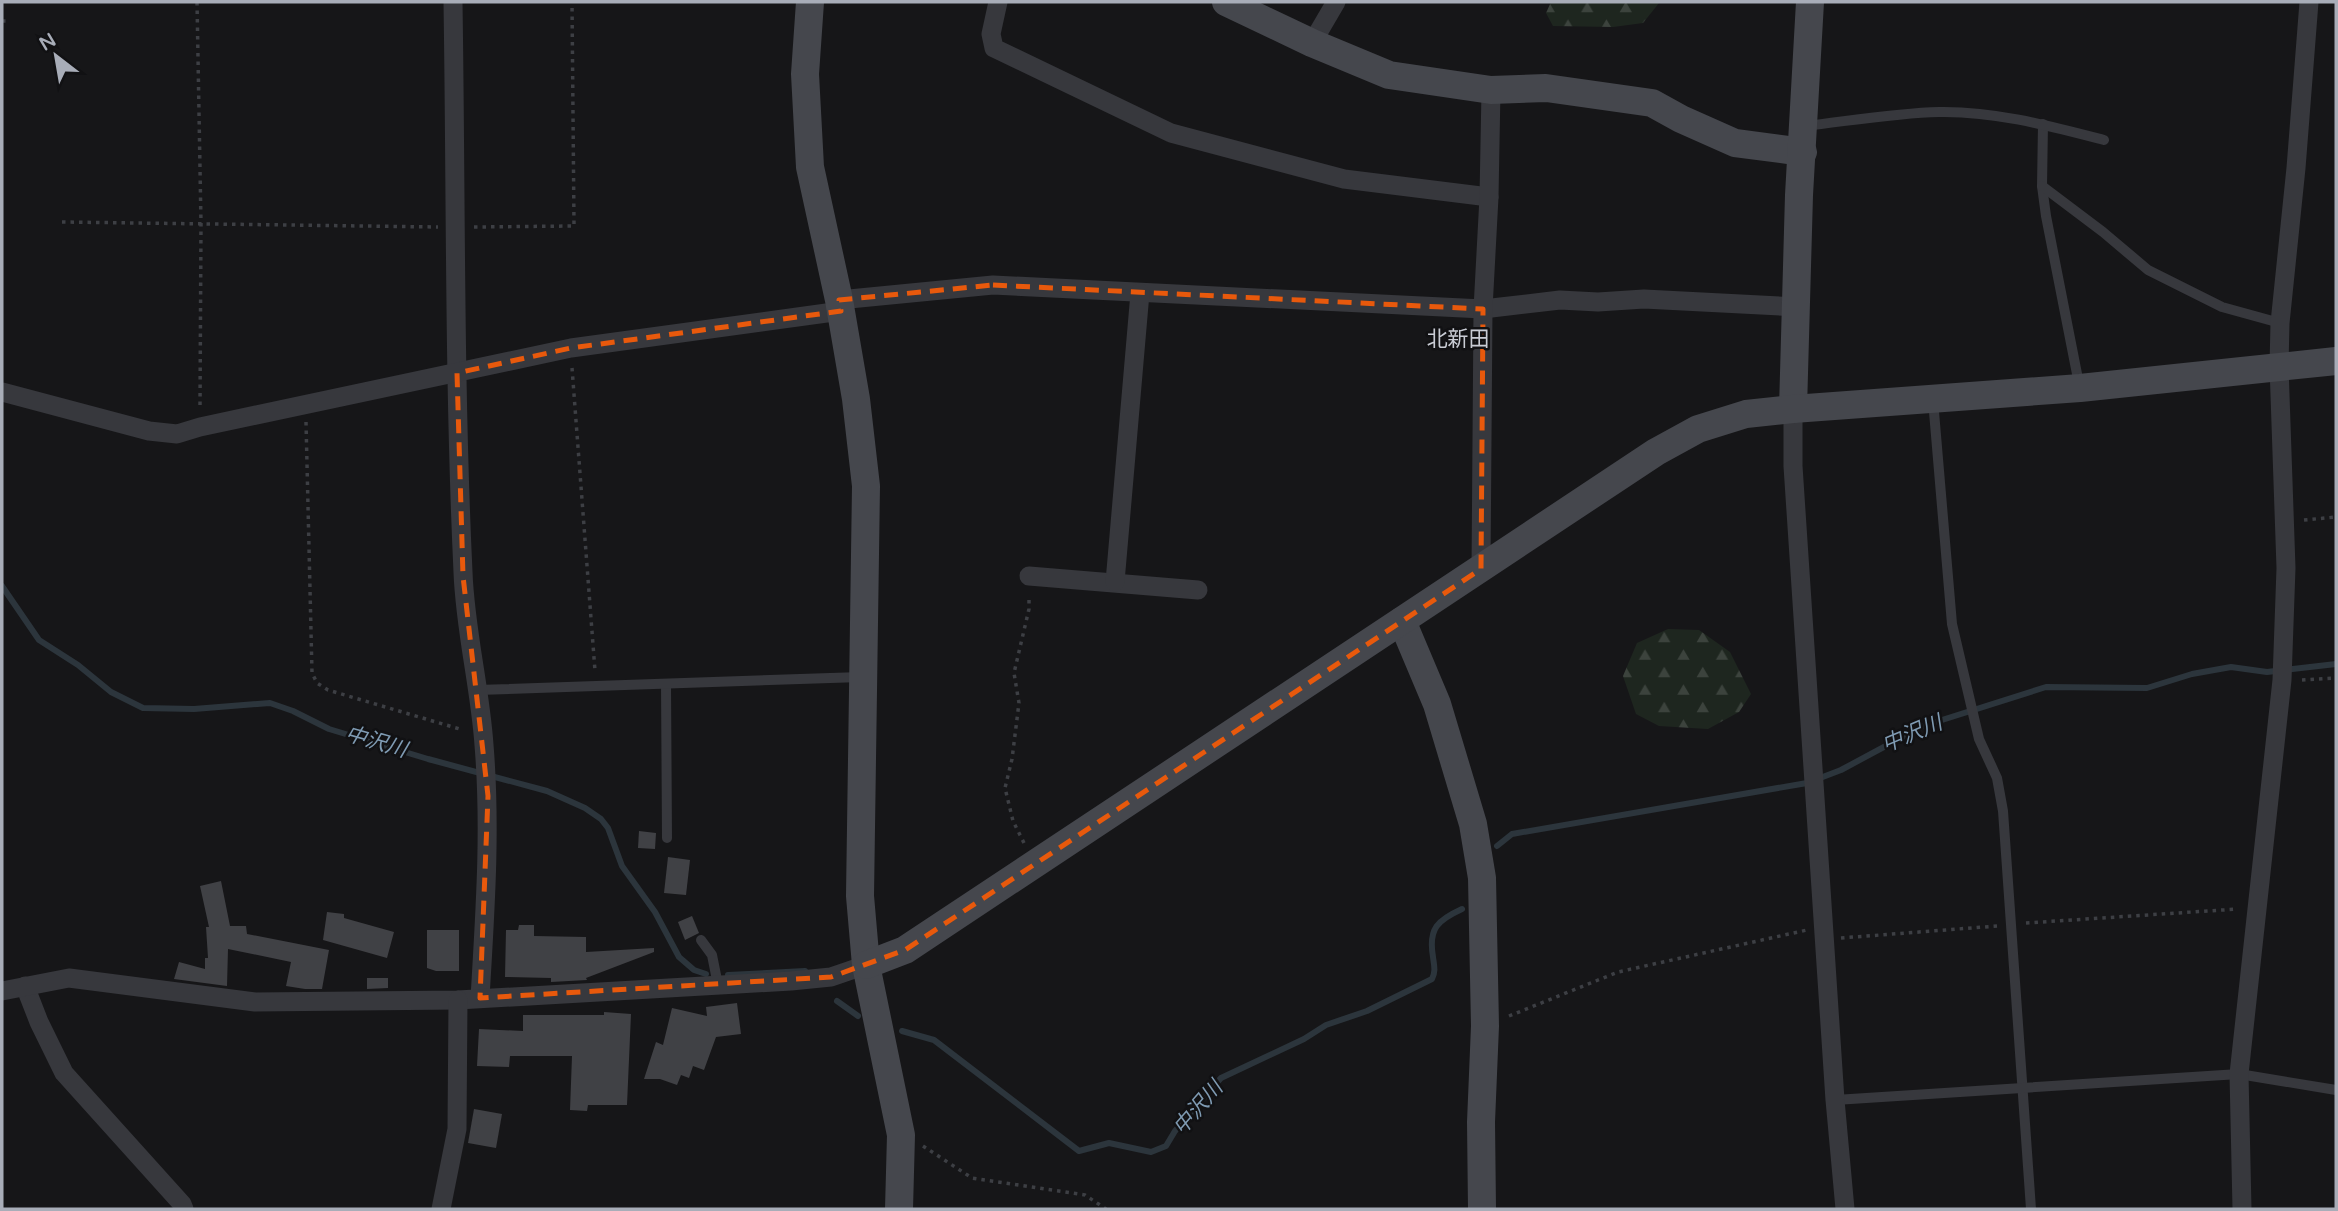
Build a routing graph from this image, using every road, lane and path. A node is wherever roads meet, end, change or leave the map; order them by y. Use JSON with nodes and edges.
{"nodes":[{"id":1,"x":197,"y":2,"type":"edge"},
{"id":2,"x":453,"y":2,"type":"edge"},
{"id":3,"x":572,"y":2,"type":"edge"},
{"id":4,"x":810,"y":2,"type":"edge"},
{"id":5,"x":998,"y":2,"type":"edge"},
{"id":6,"x":1226,"y":2,"type":"edge"},
{"id":7,"x":1336,"y":2,"type":"edge"},
{"id":8,"x":1810,"y":2,"type":"edge"},
{"id":9,"x":2309,"y":2,"type":"edge"},
{"id":10,"x":1312,"y":43,"type":"junction"},
{"id":11,"x":1491,"y":90,"type":"junction"},
{"id":12,"x":2043,"y":124,"type":"junction"},
{"id":13,"x":1804,"y":139,"type":"junction"},
{"id":14,"x":2104,"y":140,"type":"dead end"},
{"id":15,"x":2042,"y":186,"type":"junction"},
{"id":16,"x":1489,"y":197,"type":"junction"},
{"id":17,"x":62,"y":222,"type":"dead end"},
{"id":18,"x":201,"y":224,"type":"junction"},
{"id":19,"x":457,"y":227,"type":"junction"},
{"id":20,"x":1140,"y":293,"type":"junction"},
{"id":21,"x":840,"y":305,"type":"junction"},
{"id":22,"x":1797,"y":307,"type":"junction"},
{"id":23,"x":1483,"y":309,"type":"junction"},
{"id":24,"x":2280,"y":324,"type":"junction"},
{"id":25,"x":571,"y":348,"type":"junction"},
{"id":26,"x":2336,"y":361,"type":"edge"},
{"id":27,"x":2279,"y":366,"type":"junction"},
{"id":28,"x":457,"y":373,"type":"junction"},
{"id":29,"x":2080,"y":388,"type":"junction"},
{"id":30,"x":2,"y":392,"type":"edge"},
{"id":31,"x":1933,"y":399,"type":"junction"},
{"id":32,"x":306,"y":406,"type":"junction"},
{"id":33,"x":1793,"y":409,"type":"junction"},
{"id":34,"x":200,"y":427,"type":"junction"},
{"id":35,"x":2336,"y":517,"type":"edge"},
{"id":36,"x":2284,"y":522,"type":"junction"},
{"id":37,"x":1481,"y":569,"type":"junction"},
{"id":38,"x":1029,"y":576,"type":"joint"},
{"id":39,"x":1115,"y":582,"type":"junction"},
{"id":40,"x":1198,"y":590,"type":"dead end"},
{"id":41,"x":1402,"y":621,"type":"junction"},
{"id":42,"x":865,"y":677,"type":"junction"},
{"id":43,"x":2336,"y":678,"type":"edge"},
{"id":44,"x":2282,"y":680,"type":"junction"},
{"id":45,"x":666,"y":684,"type":"junction"},
{"id":46,"x":596,"y":687,"type":"junction"},
{"id":47,"x":477,"y":690,"type":"junction"},
{"id":48,"x":484,"y":740,"type":"junction"},
{"id":49,"x":667,"y":838,"type":"dead end"},
{"id":50,"x":1035,"y":864,"type":"junction"},
{"id":51,"x":2256,"y":908,"type":"junction"},
{"id":52,"x":2012,"y":924,"type":"junction"},
{"id":53,"x":1824,"y":933,"type":"junction"},
{"id":54,"x":701,"y":940,"type":"dead end"},
{"id":55,"x":866,"y":965,"type":"junction"},
{"id":56,"x":718,"y":985,"type":"junction"},
{"id":57,"x":25,"y":986,"type":"junction"},
{"id":58,"x":2,"y":991,"type":"edge"},
{"id":59,"x":480,"y":998,"type":"junction"},
{"id":60,"x":458,"y":1000,"type":"junction"},
{"id":61,"x":1485,"y":1026,"type":"junction"},
{"id":62,"x":2239,"y":1074,"type":"junction"},
{"id":63,"x":2024,"y":1088,"type":"junction"},
{"id":64,"x":2336,"y":1090,"type":"edge"},
{"id":65,"x":1835,"y":1100,"type":"junction"},
{"id":66,"x":901,"y":1135,"type":"junction"},
{"id":67,"x":184,"y":1209,"type":"edge"},
{"id":68,"x":441,"y":1209,"type":"edge"},
{"id":69,"x":899,"y":1209,"type":"edge"},
{"id":70,"x":1106,"y":1209,"type":"edge"},
{"id":71,"x":1482,"y":1209,"type":"edge"},
{"id":72,"x":1845,"y":1209,"type":"edge"},
{"id":73,"x":2031,"y":1209,"type":"edge"},
{"id":74,"x":2242,"y":1209,"type":"edge"}],
"edges":[{"from":1,"to":18,"type":"path"},
{"from":2,"to":19,"type":"street"},
{"from":3,"to":19,"type":"path"},
{"from":4,"to":21,"type":"street"},
{"from":5,"to":16,"type":"street"},
{"from":6,"to":10,"type":"street"},
{"from":7,"to":10,"type":"street"},
{"from":8,"to":13,"type":"street"},
{"from":9,"to":24,"type":"street"},
{"from":10,"to":11,"type":"street"},
{"from":11,"to":13,"type":"street"},
{"from":11,"to":16,"type":"street"},
{"from":12,"to":13,"type":"lane"},
{"from":12,"to":14,"type":"lane"},
{"from":12,"to":15,"type":"lane"},
{"from":13,"to":22,"type":"street"},
{"from":15,"to":24,"type":"lane"},
{"from":15,"to":29,"type":"lane"},
{"from":16,"to":23,"type":"street"},
{"from":17,"to":18,"type":"path"},
{"from":18,"to":19,"type":"path"},
{"from":18,"to":34,"type":"path"},
{"from":19,"to":28,"type":"street"},
{"from":20,"to":21,"type":"street"},
{"from":20,"to":23,"type":"street"},
{"from":20,"to":39,"type":"street"},
{"from":21,"to":25,"type":"street"},
{"from":21,"to":42,"type":"street"},
{"from":22,"to":23,"type":"street"},
{"from":22,"to":33,"type":"street"},
{"from":23,"to":37,"type":"street"},
{"from":24,"to":27,"type":"street"},
{"from":25,"to":28,"type":"street"},
{"from":25,"to":46,"type":"path"},
{"from":26,"to":27,"type":"street"},
{"from":27,"to":29,"type":"street"},
{"from":27,"to":36,"type":"street"},
{"from":28,"to":32,"type":"street"},
{"from":28,"to":47,"type":"street"},
{"from":29,"to":31,"type":"street"},
{"from":30,"to":34,"type":"street"},
{"from":31,"to":33,"type":"street"},
{"from":31,"to":52,"type":"lane"},
{"from":32,"to":34,"type":"street"},
{"from":32,"to":48,"type":"path"},
{"from":33,"to":37,"type":"street"},
{"from":33,"to":53,"type":"street"},
{"from":35,"to":36,"type":"path"},
{"from":36,"to":44,"type":"street"},
{"from":37,"to":41,"type":"street"},
{"from":38,"to":39,"type":"street"},
{"from":38,"to":50,"type":"path"},
{"from":39,"to":40,"type":"street"},
{"from":41,"to":50,"type":"street"},
{"from":41,"to":61,"type":"street"},
{"from":42,"to":45,"type":"lane"},
{"from":42,"to":55,"type":"street"},
{"from":43,"to":44,"type":"path"},
{"from":44,"to":51,"type":"street"},
{"from":45,"to":46,"type":"lane"},
{"from":45,"to":49,"type":"lane"},
{"from":46,"to":47,"type":"lane"},
{"from":47,"to":48,"type":"street"},
{"from":48,"to":59,"type":"street"},
{"from":50,"to":55,"type":"street"},
{"from":51,"to":52,"type":"path"},
{"from":51,"to":62,"type":"street"},
{"from":52,"to":53,"type":"path"},
{"from":52,"to":63,"type":"lane"},
{"from":53,"to":61,"type":"path"},
{"from":53,"to":65,"type":"street"},
{"from":54,"to":56,"type":"lane"},
{"from":55,"to":56,"type":"street"},
{"from":55,"to":66,"type":"street"},
{"from":56,"to":59,"type":"street"},
{"from":57,"to":58,"type":"street"},
{"from":57,"to":60,"type":"street"},
{"from":57,"to":67,"type":"street"},
{"from":59,"to":60,"type":"street"},
{"from":60,"to":68,"type":"street"},
{"from":61,"to":71,"type":"street"},
{"from":62,"to":63,"type":"lane"},
{"from":62,"to":64,"type":"lane"},
{"from":62,"to":74,"type":"street"},
{"from":63,"to":65,"type":"lane"},
{"from":63,"to":73,"type":"lane"},
{"from":65,"to":72,"type":"street"},
{"from":66,"to":69,"type":"street"},
{"from":66,"to":70,"type":"path"}]}
